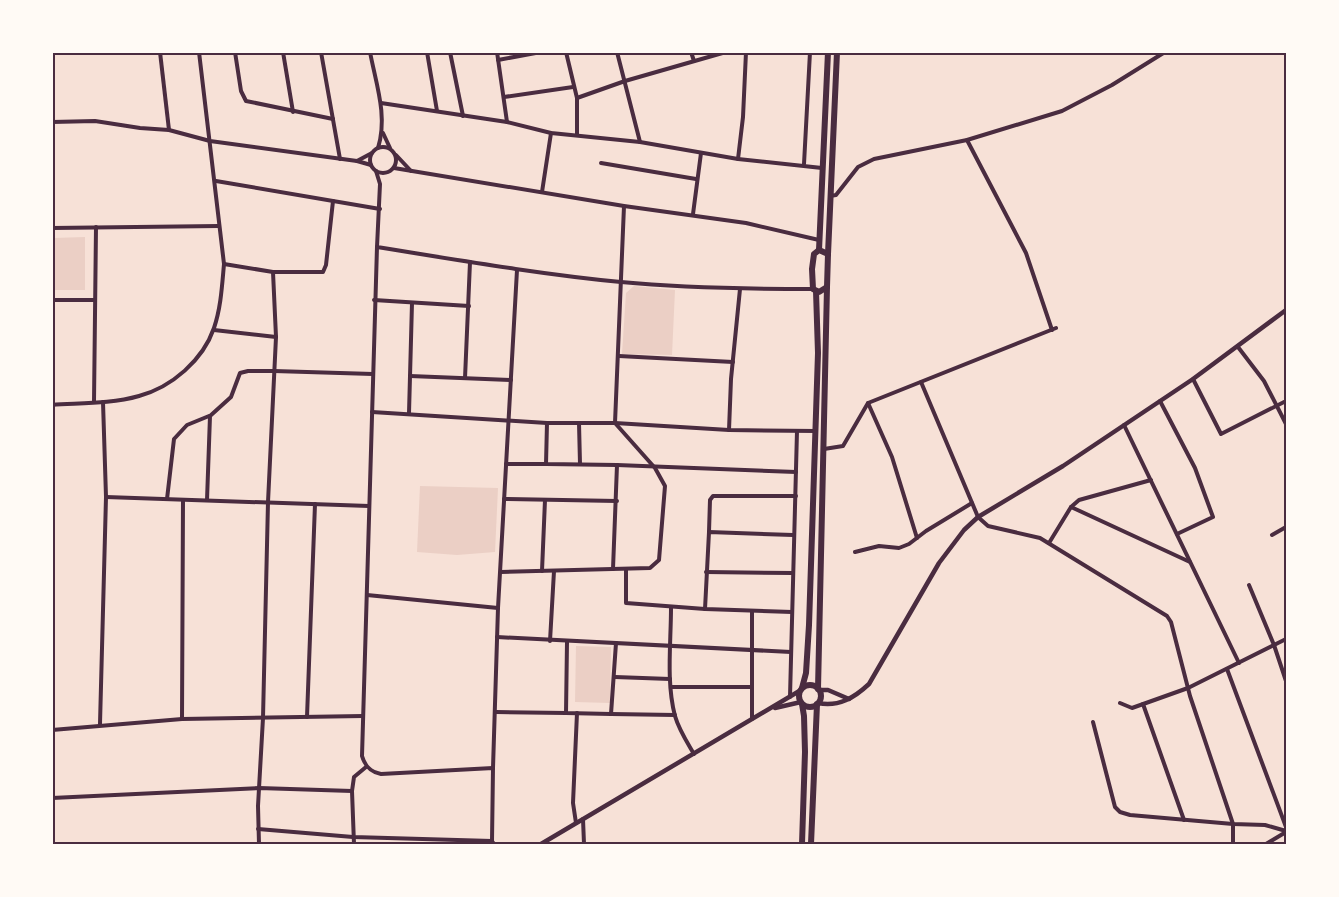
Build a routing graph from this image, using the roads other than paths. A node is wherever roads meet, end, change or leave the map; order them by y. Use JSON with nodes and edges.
{"nodes":[{"id":1,"x":160,"y":52,"type":"edge"},
{"id":2,"x":199,"y":52,"type":"edge"},
{"id":3,"x":235,"y":52,"type":"edge"},
{"id":4,"x":283,"y":52,"type":"edge"},
{"id":5,"x":321,"y":52,"type":"edge"},
{"id":6,"x":370,"y":52,"type":"edge"},
{"id":7,"x":427,"y":52,"type":"edge"},
{"id":8,"x":450,"y":52,"type":"edge"},
{"id":9,"x":497,"y":52,"type":"edge"},
{"id":10,"x":542,"y":52,"type":"edge"},
{"id":11,"x":566,"y":52,"type":"edge"},
{"id":12,"x":617,"y":52,"type":"edge"},
{"id":13,"x":691,"y":52,"type":"edge"},
{"id":14,"x":726,"y":52,"type":"edge"},
{"id":15,"x":746,"y":52,"type":"edge"},
{"id":16,"x":810,"y":52,"type":"edge"},
{"id":17,"x":828,"y":52,"type":"edge"},
{"id":18,"x":837,"y":52,"type":"edge"},
{"id":19,"x":1165,"y":52,"type":"edge"},
{"id":20,"x":498,"y":60,"type":"junction"},
{"id":21,"x":693,"y":62,"type":"junction"},
{"id":22,"x":625,"y":81,"type":"junction"},
{"id":23,"x":573,"y":87,"type":"junction"},
{"id":24,"x":504,"y":97,"type":"junction"},
{"id":25,"x":577,"y":98,"type":"junction"},
{"id":26,"x":381,"y":103,"type":"junction"},
{"id":27,"x":437,"y":111,"type":"junction"},
{"id":28,"x":293,"y":112,"type":"junction"},
{"id":29,"x":463,"y":116,"type":"junction"},
{"id":30,"x":333,"y":119,"type":"junction"},
{"id":31,"x":52,"y":122,"type":"edge"},
{"id":32,"x":507,"y":122,"type":"junction"},
{"id":33,"x":170,"y":130,"type":"junction"},
{"id":34,"x":383,"y":132,"type":"junction"},
{"id":35,"x":551,"y":133,"type":"junction"},
{"id":36,"x":577,"y":135,"type":"junction"},
{"id":37,"x":967,"y":140,"type":"junction"},
{"id":38,"x":210,"y":141,"type":"junction"},
{"id":39,"x":640,"y":142,"type":"junction"},
{"id":40,"x":378,"y":148,"type":"junction"},
{"id":41,"x":391,"y":149,"type":"junction"},
{"id":42,"x":373,"y":152,"type":"junction"},
{"id":43,"x":701,"y":153,"type":"junction"},
{"id":44,"x":396,"y":154,"type":"junction"},
{"id":45,"x":340,"y":159,"type":"junction"},
{"id":46,"x":738,"y":159,"type":"junction"},
{"id":47,"x":357,"y":161,"type":"junction"},
{"id":48,"x":601,"y":163,"type":"dead end"},
{"id":49,"x":804,"y":164,"type":"junction"},
{"id":50,"x":371,"y":165,"type":"junction"},
{"id":51,"x":394,"y":168,"type":"junction"},
{"id":52,"x":822,"y":168,"type":"junction"},
{"id":53,"x":376,"y":171,"type":"junction"},
{"id":54,"x":389,"y":172,"type":"junction"},
{"id":55,"x":412,"y":172,"type":"junction"},
{"id":56,"x":696,"y":178,"type":"junction"},
{"id":57,"x":216,"y":181,"type":"junction"},
{"id":58,"x":380,"y":184,"type":"junction"},
{"id":59,"x":542,"y":192,"type":"junction"},
{"id":60,"x":830,"y":196,"type":"junction"},
{"id":61,"x":333,"y":201,"type":"junction"},
{"id":62,"x":624,"y":206,"type":"junction"},
{"id":63,"x":380,"y":209,"type":"junction"},
{"id":64,"x":693,"y":214,"type":"junction"},
{"id":65,"x":219,"y":226,"type":"junction"},
{"id":66,"x":96,"y":227,"type":"junction"},
{"id":67,"x":52,"y":228,"type":"edge"},
{"id":68,"x":819,"y":240,"type":"junction"},
{"id":69,"x":376,"y":247,"type":"junction"},
{"id":70,"x":819,"y":250,"type":"junction"},
{"id":71,"x":828,"y":254,"type":"junction"},
{"id":72,"x":470,"y":262,"type":"junction"},
{"id":73,"x":224,"y":264,"type":"junction"},
{"id":74,"x":518,"y":270,"type":"junction"},
{"id":75,"x":273,"y":272,"type":"junction"},
{"id":76,"x":622,"y":282,"type":"junction"},
{"id":77,"x":827,"y":287,"type":"junction"},
{"id":78,"x":740,"y":289,"type":"junction"},
{"id":79,"x":815,"y":290,"type":"junction"},
{"id":80,"x":52,"y":300,"type":"edge"},
{"id":81,"x":95,"y":300,"type":"junction"},
{"id":82,"x":374,"y":300,"type":"junction"},
{"id":83,"x":412,"y":303,"type":"junction"},
{"id":84,"x":469,"y":306,"type":"junction"},
{"id":85,"x":1287,"y":310,"type":"edge"},
{"id":86,"x":214,"y":330,"type":"junction"},
{"id":87,"x":276,"y":337,"type":"junction"},
{"id":88,"x":1238,"y":347,"type":"junction"},
{"id":89,"x":619,"y":356,"type":"junction"},
{"id":90,"x":733,"y":362,"type":"junction"},
{"id":91,"x":274,"y":371,"type":"junction"},
{"id":92,"x":373,"y":374,"type":"junction"},
{"id":93,"x":410,"y":376,"type":"junction"},
{"id":94,"x":465,"y":378,"type":"junction"},
{"id":95,"x":1193,"y":379,"type":"junction"},
{"id":96,"x":511,"y":380,"type":"junction"},
{"id":97,"x":921,"y":382,"type":"junction"},
{"id":98,"x":1160,"y":400,"type":"junction"},
{"id":99,"x":1287,"y":401,"type":"edge"},
{"id":100,"x":94,"y":402,"type":"junction"},
{"id":101,"x":103,"y":402,"type":"junction"},
{"id":102,"x":868,"y":403,"type":"junction"},
{"id":103,"x":52,"y":405,"type":"edge"},
{"id":104,"x":1278,"y":406,"type":"junction"},
{"id":105,"x":372,"y":412,"type":"junction"},
{"id":106,"x":409,"y":413,"type":"junction"},
{"id":107,"x":210,"y":416,"type":"junction"},
{"id":108,"x":508,"y":419,"type":"junction"},
{"id":109,"x":547,"y":423,"type":"junction"},
{"id":110,"x":579,"y":423,"type":"junction"},
{"id":111,"x":615,"y":423,"type":"junction"},
{"id":112,"x":1287,"y":424,"type":"edge"},
{"id":113,"x":1124,"y":425,"type":"junction"},
{"id":114,"x":729,"y":430,"type":"junction"},
{"id":115,"x":797,"y":431,"type":"junction"},
{"id":116,"x":816,"y":431,"type":"junction"},
{"id":117,"x":824,"y":449,"type":"junction"},
{"id":118,"x":506,"y":464,"type":"junction"},
{"id":119,"x":546,"y":464,"type":"junction"},
{"id":120,"x":580,"y":464,"type":"junction"},
{"id":121,"x":617,"y":465,"type":"junction"},
{"id":122,"x":655,"y":468,"type":"junction"},
{"id":123,"x":796,"y":472,"type":"junction"},
{"id":124,"x":1151,"y":480,"type":"junction"},
{"id":125,"x":796,"y":496,"type":"junction"},
{"id":126,"x":106,"y":497,"type":"junction"},
{"id":127,"x":504,"y":499,"type":"junction"},
{"id":128,"x":167,"y":500,"type":"junction"},
{"id":129,"x":183,"y":500,"type":"junction"},
{"id":130,"x":207,"y":500,"type":"junction"},
{"id":131,"x":545,"y":500,"type":"junction"},
{"id":132,"x":617,"y":501,"type":"junction"},
{"id":133,"x":268,"y":502,"type":"junction"},
{"id":134,"x":972,"y":503,"type":"junction"},
{"id":135,"x":315,"y":504,"type":"junction"},
{"id":136,"x":369,"y":506,"type":"junction"},
{"id":137,"x":1071,"y":507,"type":"junction"},
{"id":138,"x":978,"y":517,"type":"junction"},
{"id":139,"x":1287,"y":527,"type":"edge"},
{"id":140,"x":709,"y":532,"type":"junction"},
{"id":141,"x":1177,"y":534,"type":"junction"},
{"id":142,"x":794,"y":535,"type":"junction"},
{"id":143,"x":1272,"y":535,"type":"dead end"},
{"id":144,"x":917,"y":538,"type":"junction"},
{"id":145,"x":1049,"y":543,"type":"junction"},
{"id":146,"x":855,"y":552,"type":"dead end"},
{"id":147,"x":1190,"y":562,"type":"junction"},
{"id":148,"x":626,"y":568,"type":"junction"},
{"id":149,"x":614,"y":569,"type":"junction"},
{"id":150,"x":542,"y":571,"type":"junction"},
{"id":151,"x":554,"y":571,"type":"junction"},
{"id":152,"x":501,"y":572,"type":"junction"},
{"id":153,"x":706,"y":572,"type":"junction"},
{"id":154,"x":793,"y":573,"type":"junction"},
{"id":155,"x":1249,"y":585,"type":"dead end"},
{"id":156,"x":367,"y":595,"type":"junction"},
{"id":157,"x":498,"y":608,"type":"junction"},
{"id":158,"x":671,"y":608,"type":"junction"},
{"id":159,"x":705,"y":609,"type":"junction"},
{"id":160,"x":752,"y":612,"type":"junction"},
{"id":161,"x":792,"y":612,"type":"junction"},
{"id":162,"x":497,"y":638,"type":"junction"},
{"id":163,"x":1287,"y":639,"type":"edge"},
{"id":164,"x":550,"y":641,"type":"junction"},
{"id":165,"x":567,"y":642,"type":"junction"},
{"id":166,"x":616,"y":643,"type":"junction"},
{"id":167,"x":1274,"y":645,"type":"junction"},
{"id":168,"x":671,"y":646,"type":"junction"},
{"id":169,"x":753,"y":650,"type":"junction"},
{"id":170,"x":791,"y":651,"type":"junction"},
{"id":171,"x":1239,"y":663,"type":"junction"},
{"id":172,"x":1227,"y":669,"type":"junction"},
{"id":173,"x":615,"y":677,"type":"junction"},
{"id":174,"x":670,"y":679,"type":"junction"},
{"id":175,"x":1287,"y":681,"type":"edge"},
{"id":176,"x":671,"y":687,"type":"junction"},
{"id":177,"x":752,"y":687,"type":"junction"},
{"id":178,"x":1188,"y":688,"type":"junction"},
{"id":179,"x":802,"y":689,"type":"junction"},
{"id":180,"x":819,"y":690,"type":"junction"},
{"id":181,"x":790,"y":697,"type":"junction"},
{"id":182,"x":849,"y":699,"type":"junction"},
{"id":183,"x":801,"y":703,"type":"junction"},
{"id":184,"x":1120,"y":703,"type":"dead end"},
{"id":185,"x":818,"y":704,"type":"junction"},
{"id":186,"x":1143,"y":704,"type":"junction"},
{"id":187,"x":772,"y":708,"type":"junction"},
{"id":188,"x":496,"y":712,"type":"junction"},
{"id":189,"x":566,"y":713,"type":"junction"},
{"id":190,"x":577,"y":713,"type":"junction"},
{"id":191,"x":611,"y":714,"type":"junction"},
{"id":192,"x":675,"y":715,"type":"junction"},
{"id":193,"x":363,"y":716,"type":"junction"},
{"id":194,"x":307,"y":717,"type":"junction"},
{"id":195,"x":263,"y":718,"type":"junction"},
{"id":196,"x":182,"y":719,"type":"junction"},
{"id":197,"x":752,"y":720,"type":"junction"},
{"id":198,"x":1093,"y":722,"type":"dead end"},
{"id":199,"x":100,"y":724,"type":"junction"},
{"id":200,"x":52,"y":730,"type":"edge"},
{"id":201,"x":694,"y":754,"type":"junction"},
{"id":202,"x":366,"y":767,"type":"junction"},
{"id":203,"x":493,"y":768,"type":"junction"},
{"id":204,"x":259,"y":788,"type":"junction"},
{"id":205,"x":352,"y":791,"type":"junction"},
{"id":206,"x":52,"y":798,"type":"edge"},
{"id":207,"x":583,"y":819,"type":"junction"},
{"id":208,"x":1184,"y":820,"type":"junction"},
{"id":209,"x":576,"y":823,"type":"junction"},
{"id":210,"x":1233,"y":824,"type":"junction"},
{"id":211,"x":258,"y":829,"type":"junction"},
{"id":212,"x":1287,"y":830,"type":"edge"},
{"id":213,"x":353,"y":837,"type":"junction"},
{"id":214,"x":493,"y":843,"type":"edge"},
{"id":215,"x":259,"y":844,"type":"edge"},
{"id":216,"x":354,"y":844,"type":"edge"},
{"id":217,"x":541,"y":844,"type":"edge"},
{"id":218,"x":584,"y":844,"type":"edge"},
{"id":219,"x":802,"y":844,"type":"edge"},
{"id":220,"x":811,"y":844,"type":"edge"},
{"id":221,"x":1233,"y":844,"type":"edge"},
{"id":222,"x":1266,"y":844,"type":"edge"}],
"edges":[{"from":1,"to":33,"type":"street"},
{"from":2,"to":38,"type":"street"},
{"from":3,"to":28,"type":"street"},
{"from":4,"to":28,"type":"street"},
{"from":5,"to":30,"type":"street"},
{"from":6,"to":26,"type":"street"},
{"from":7,"to":27,"type":"street"},
{"from":8,"to":29,"type":"street"},
{"from":9,"to":20,"type":"street"},
{"from":10,"to":20,"type":"street"},
{"from":11,"to":23,"type":"street"},
{"from":12,"to":22,"type":"street"},
{"from":13,"to":21,"type":"street"},
{"from":14,"to":21,"type":"street"},
{"from":15,"to":46,"type":"street"},
{"from":16,"to":49,"type":"street"},
{"from":17,"to":52,"type":"highway"},
{"from":18,"to":60,"type":"highway"},
{"from":19,"to":37,"type":"street"},
{"from":20,"to":24,"type":"street"},
{"from":21,"to":22,"type":"street"},
{"from":22,"to":25,"type":"street"},
{"from":22,"to":39,"type":"street"},
{"from":23,"to":24,"type":"street"},
{"from":23,"to":25,"type":"street"},
{"from":24,"to":32,"type":"street"},
{"from":25,"to":36,"type":"street"},
{"from":26,"to":27,"type":"street"},
{"from":26,"to":34,"type":"street"},
{"from":27,"to":29,"type":"street"},
{"from":28,"to":30,"type":"street"},
{"from":29,"to":32,"type":"street"},
{"from":30,"to":45,"type":"street"},
{"from":31,"to":33,"type":"street"},
{"from":32,"to":35,"type":"street"},
{"from":33,"to":38,"type":"street"},
{"from":34,"to":40,"type":"street"},
{"from":34,"to":41,"type":"street"},
{"from":35,"to":36,"type":"street"},
{"from":35,"to":59,"type":"street"},
{"from":36,"to":39,"type":"street"},
{"from":37,"to":60,"type":"street"},
{"from":37,"to":97,"type":"street"},
{"from":38,"to":45,"type":"street"},
{"from":38,"to":57,"type":"street"},
{"from":39,"to":43,"type":"street"},
{"from":40,"to":41,"type":"street"},
{"from":40,"to":42,"type":"street"},
{"from":41,"to":44,"type":"street"},
{"from":42,"to":47,"type":"street"},
{"from":42,"to":50,"type":"street"},
{"from":43,"to":46,"type":"street"},
{"from":43,"to":56,"type":"street"},
{"from":44,"to":51,"type":"street"},
{"from":44,"to":55,"type":"street"},
{"from":45,"to":47,"type":"street"},
{"from":46,"to":49,"type":"street"},
{"from":47,"to":50,"type":"street"},
{"from":48,"to":56,"type":"street"},
{"from":49,"to":52,"type":"street"},
{"from":50,"to":53,"type":"street"},
{"from":51,"to":54,"type":"street"},
{"from":51,"to":55,"type":"street"},
{"from":52,"to":68,"type":"highway"},
{"from":53,"to":54,"type":"street"},
{"from":53,"to":58,"type":"street"},
{"from":54,"to":58,"type":"street"},
{"from":55,"to":59,"type":"street"},
{"from":56,"to":64,"type":"street"},
{"from":57,"to":61,"type":"street"},
{"from":57,"to":65,"type":"street"},
{"from":58,"to":63,"type":"street"},
{"from":59,"to":62,"type":"street"},
{"from":60,"to":71,"type":"highway"},
{"from":61,"to":63,"type":"street"},
{"from":61,"to":75,"type":"street"},
{"from":62,"to":64,"type":"street"},
{"from":62,"to":76,"type":"street"},
{"from":63,"to":69,"type":"street"},
{"from":64,"to":68,"type":"street"},
{"from":65,"to":66,"type":"street"},
{"from":65,"to":73,"type":"street"},
{"from":66,"to":67,"type":"street"},
{"from":66,"to":81,"type":"street"},
{"from":68,"to":70,"type":"highway"},
{"from":69,"to":72,"type":"street"},
{"from":69,"to":82,"type":"street"},
{"from":70,"to":71,"type":"highway"},
{"from":70,"to":79,"type":"highway"},
{"from":71,"to":77,"type":"highway"},
{"from":72,"to":74,"type":"street"},
{"from":72,"to":84,"type":"street"},
{"from":73,"to":75,"type":"street"},
{"from":73,"to":86,"type":"street"},
{"from":74,"to":76,"type":"street"},
{"from":74,"to":96,"type":"street"},
{"from":75,"to":87,"type":"street"},
{"from":76,"to":78,"type":"street"},
{"from":76,"to":89,"type":"street"},
{"from":77,"to":79,"type":"highway"},
{"from":77,"to":117,"type":"highway"},
{"from":78,"to":79,"type":"street"},
{"from":78,"to":90,"type":"street"},
{"from":79,"to":116,"type":"highway"},
{"from":80,"to":81,"type":"street"},
{"from":81,"to":100,"type":"street"},
{"from":82,"to":83,"type":"street"},
{"from":82,"to":92,"type":"street"},
{"from":83,"to":84,"type":"street"},
{"from":83,"to":93,"type":"street"},
{"from":84,"to":94,"type":"street"},
{"from":85,"to":88,"type":"street"},
{"from":86,"to":87,"type":"street"},
{"from":86,"to":101,"type":"street"},
{"from":87,"to":91,"type":"street"},
{"from":88,"to":95,"type":"street"},
{"from":88,"to":104,"type":"street"},
{"from":89,"to":90,"type":"street"},
{"from":89,"to":111,"type":"street"},
{"from":90,"to":114,"type":"street"},
{"from":91,"to":92,"type":"street"},
{"from":91,"to":107,"type":"street"},
{"from":91,"to":133,"type":"street"},
{"from":92,"to":105,"type":"street"},
{"from":93,"to":94,"type":"street"},
{"from":93,"to":106,"type":"street"},
{"from":94,"to":96,"type":"street"},
{"from":95,"to":98,"type":"street"},
{"from":95,"to":104,"type":"street"},
{"from":96,"to":108,"type":"street"},
{"from":97,"to":102,"type":"street"},
{"from":97,"to":134,"type":"street"},
{"from":98,"to":113,"type":"street"},
{"from":98,"to":141,"type":"street"},
{"from":99,"to":104,"type":"street"},
{"from":100,"to":101,"type":"street"},
{"from":100,"to":103,"type":"street"},
{"from":101,"to":126,"type":"street"},
{"from":102,"to":117,"type":"street"},
{"from":102,"to":144,"type":"street"},
{"from":104,"to":112,"type":"street"},
{"from":105,"to":106,"type":"street"},
{"from":105,"to":136,"type":"street"},
{"from":106,"to":108,"type":"street"},
{"from":107,"to":128,"type":"street"},
{"from":107,"to":130,"type":"street"},
{"from":108,"to":109,"type":"street"},
{"from":108,"to":118,"type":"street"},
{"from":109,"to":110,"type":"street"},
{"from":109,"to":119,"type":"street"},
{"from":110,"to":111,"type":"street"},
{"from":110,"to":120,"type":"street"},
{"from":111,"to":114,"type":"street"},
{"from":111,"to":122,"type":"street"},
{"from":113,"to":124,"type":"street"},
{"from":113,"to":138,"type":"street"},
{"from":114,"to":115,"type":"street"},
{"from":115,"to":116,"type":"street"},
{"from":115,"to":123,"type":"street"},
{"from":116,"to":179,"type":"highway"},
{"from":117,"to":180,"type":"highway"},
{"from":118,"to":119,"type":"street"},
{"from":118,"to":127,"type":"street"},
{"from":119,"to":120,"type":"street"},
{"from":120,"to":121,"type":"street"},
{"from":121,"to":122,"type":"street"},
{"from":121,"to":132,"type":"street"},
{"from":122,"to":123,"type":"street"},
{"from":122,"to":148,"type":"street"},
{"from":123,"to":125,"type":"street"},
{"from":124,"to":137,"type":"street"},
{"from":124,"to":141,"type":"street"},
{"from":125,"to":140,"type":"street"},
{"from":125,"to":142,"type":"street"},
{"from":126,"to":128,"type":"street"},
{"from":126,"to":199,"type":"street"},
{"from":127,"to":131,"type":"street"},
{"from":127,"to":152,"type":"street"},
{"from":128,"to":129,"type":"street"},
{"from":129,"to":130,"type":"street"},
{"from":129,"to":196,"type":"street"},
{"from":130,"to":133,"type":"street"},
{"from":131,"to":132,"type":"street"},
{"from":131,"to":150,"type":"street"},
{"from":132,"to":149,"type":"street"},
{"from":133,"to":135,"type":"street"},
{"from":133,"to":195,"type":"street"},
{"from":134,"to":138,"type":"street"},
{"from":134,"to":144,"type":"street"},
{"from":135,"to":136,"type":"street"},
{"from":135,"to":194,"type":"street"},
{"from":136,"to":156,"type":"street"},
{"from":137,"to":145,"type":"street"},
{"from":137,"to":147,"type":"street"},
{"from":138,"to":145,"type":"street"},
{"from":138,"to":182,"type":"street"},
{"from":139,"to":143,"type":"street"},
{"from":140,"to":142,"type":"street"},
{"from":140,"to":153,"type":"street"},
{"from":141,"to":147,"type":"street"},
{"from":142,"to":154,"type":"street"},
{"from":144,"to":146,"type":"street"},
{"from":145,"to":178,"type":"street"},
{"from":147,"to":171,"type":"street"},
{"from":148,"to":149,"type":"street"},
{"from":148,"to":158,"type":"street"},
{"from":149,"to":151,"type":"street"},
{"from":150,"to":151,"type":"street"},
{"from":150,"to":152,"type":"street"},
{"from":151,"to":164,"type":"street"},
{"from":152,"to":157,"type":"street"},
{"from":153,"to":154,"type":"street"},
{"from":153,"to":159,"type":"street"},
{"from":154,"to":161,"type":"street"},
{"from":155,"to":167,"type":"street"},
{"from":156,"to":157,"type":"street"},
{"from":156,"to":193,"type":"street"},
{"from":157,"to":162,"type":"street"},
{"from":158,"to":159,"type":"street"},
{"from":158,"to":168,"type":"street"},
{"from":159,"to":160,"type":"street"},
{"from":160,"to":161,"type":"street"},
{"from":160,"to":169,"type":"street"},
{"from":161,"to":170,"type":"street"},
{"from":162,"to":164,"type":"street"},
{"from":162,"to":188,"type":"street"},
{"from":163,"to":167,"type":"street"},
{"from":164,"to":165,"type":"street"},
{"from":165,"to":166,"type":"street"},
{"from":165,"to":189,"type":"street"},
{"from":166,"to":168,"type":"street"},
{"from":166,"to":173,"type":"street"},
{"from":167,"to":171,"type":"street"},
{"from":167,"to":175,"type":"street"},
{"from":168,"to":169,"type":"street"},
{"from":168,"to":174,"type":"street"},
{"from":169,"to":170,"type":"street"},
{"from":169,"to":177,"type":"street"},
{"from":170,"to":181,"type":"street"},
{"from":171,"to":172,"type":"street"},
{"from":172,"to":178,"type":"street"},
{"from":172,"to":212,"type":"street"},
{"from":173,"to":174,"type":"street"},
{"from":173,"to":191,"type":"street"},
{"from":174,"to":176,"type":"street"},
{"from":176,"to":177,"type":"street"},
{"from":176,"to":192,"type":"street"},
{"from":177,"to":197,"type":"street"},
{"from":178,"to":186,"type":"street"},
{"from":178,"to":210,"type":"street"},
{"from":179,"to":180,"type":"highway"},
{"from":179,"to":181,"type":"street"},
{"from":179,"to":183,"type":"highway"},
{"from":180,"to":182,"type":"street"},
{"from":180,"to":185,"type":"highway"},
{"from":181,"to":187,"type":"street"},
{"from":182,"to":185,"type":"street"},
{"from":183,"to":185,"type":"highway"},
{"from":183,"to":187,"type":"street"},
{"from":183,"to":219,"type":"highway"},
{"from":184,"to":186,"type":"street"},
{"from":185,"to":220,"type":"highway"},
{"from":186,"to":208,"type":"street"},
{"from":187,"to":197,"type":"street"},
{"from":188,"to":189,"type":"street"},
{"from":188,"to":203,"type":"street"},
{"from":189,"to":190,"type":"street"},
{"from":190,"to":191,"type":"street"},
{"from":190,"to":209,"type":"street"},
{"from":191,"to":192,"type":"street"},
{"from":192,"to":201,"type":"street"},
{"from":193,"to":194,"type":"street"},
{"from":193,"to":202,"type":"street"},
{"from":194,"to":195,"type":"street"},
{"from":195,"to":196,"type":"street"},
{"from":195,"to":204,"type":"street"},
{"from":196,"to":199,"type":"street"},
{"from":197,"to":201,"type":"street"},
{"from":198,"to":208,"type":"street"},
{"from":199,"to":200,"type":"street"},
{"from":201,"to":207,"type":"street"},
{"from":202,"to":203,"type":"street"},
{"from":202,"to":205,"type":"street"},
{"from":203,"to":214,"type":"street"},
{"from":204,"to":205,"type":"street"},
{"from":204,"to":206,"type":"street"},
{"from":204,"to":211,"type":"street"},
{"from":205,"to":213,"type":"street"},
{"from":207,"to":209,"type":"street"},
{"from":207,"to":218,"type":"street"},
{"from":208,"to":210,"type":"street"},
{"from":209,"to":217,"type":"street"},
{"from":210,"to":212,"type":"street"},
{"from":210,"to":221,"type":"street"},
{"from":211,"to":213,"type":"street"},
{"from":211,"to":215,"type":"street"},
{"from":212,"to":222,"type":"street"},
{"from":213,"to":214,"type":"street"},
{"from":213,"to":216,"type":"street"}]}
